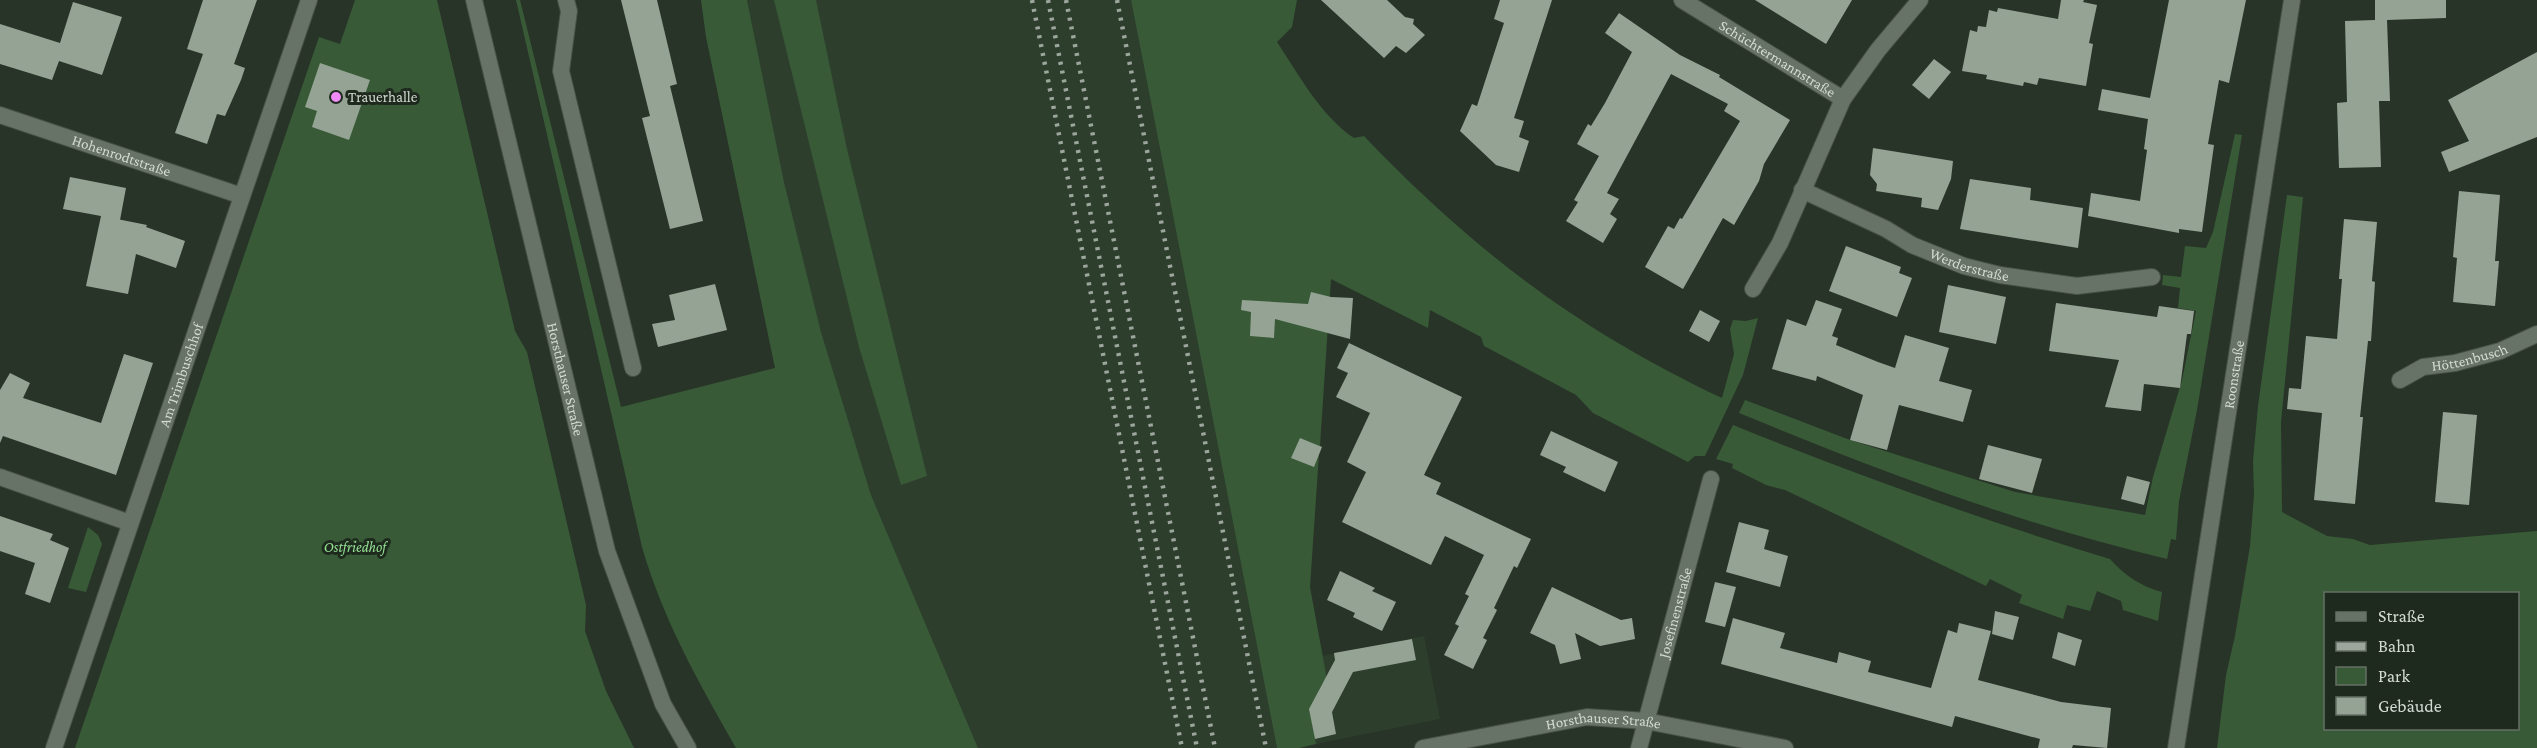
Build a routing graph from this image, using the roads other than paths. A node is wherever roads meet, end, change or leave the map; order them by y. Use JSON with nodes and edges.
{"nodes":[{"id":1,"x":309,"y":0,"type":"edge"},
{"id":2,"x":474,"y":0,"type":"edge"},
{"id":3,"x":566,"y":0,"type":"edge"},
{"id":4,"x":1682,"y":0,"type":"edge"},
{"id":5,"x":1920,"y":0,"type":"edge"},
{"id":6,"x":2292,"y":0,"type":"edge"},
{"id":7,"x":1843,"y":99,"type":"junction"},
{"id":8,"x":0,"y":115,"type":"edge"},
{"id":9,"x":1802,"y":190,"type":"junction"},
{"id":10,"x":242,"y":196,"type":"junction"},
{"id":11,"x":2151,"y":277,"type":"dead end"},
{"id":12,"x":1753,"y":289,"type":"dead end"},
{"id":13,"x":2537,"y":334,"type":"edge"},
{"id":14,"x":633,"y":368,"type":"dead end"},
{"id":15,"x":2400,"y":380,"type":"dead end"},
{"id":16,"x":0,"y":477,"type":"edge"},
{"id":17,"x":1711,"y":479,"type":"dead end"},
{"id":18,"x":130,"y":523,"type":"junction"},
{"id":19,"x":1646,"y":720,"type":"junction"},
{"id":20,"x":54,"y":748,"type":"edge"},
{"id":21,"x":688,"y":748,"type":"edge"},
{"id":22,"x":1423,"y":748,"type":"edge"},
{"id":23,"x":1639,"y":748,"type":"edge"},
{"id":24,"x":1785,"y":748,"type":"edge"},
{"id":25,"x":2176,"y":748,"type":"edge"}],
"edges":[{"from":1,"to":10,"type":"street","name":"Am Trimbuschhof"},
{"from":2,"to":21,"type":"street","name":"Horsthauser Straße"},
{"from":3,"to":14,"type":"street"},
{"from":4,"to":7,"type":"street","name":"Schüchtermannstraße"},
{"from":5,"to":7,"type":"street"},
{"from":6,"to":25,"type":"street","name":"Roonstraße"},
{"from":7,"to":9,"type":"street"},
{"from":8,"to":10,"type":"street","name":"Hohenrodtstraße"},
{"from":9,"to":11,"type":"street","name":"Werderstraße"},
{"from":9,"to":12,"type":"street"},
{"from":10,"to":18,"type":"street","name":"Am Trimbuschhof"},
{"from":13,"to":15,"type":"street","name":"Höttenbusch"},
{"from":16,"to":18,"type":"street"},
{"from":17,"to":19,"type":"street","name":"Josefinenstraße"},
{"from":18,"to":20,"type":"street","name":"Am Trimbuschhof"},
{"from":19,"to":22,"type":"street","name":"Horsthauser Straße"},
{"from":19,"to":23,"type":"street","name":"Josefinenstraße"},
{"from":19,"to":24,"type":"street","name":"Horsthauser Straße"}]}
